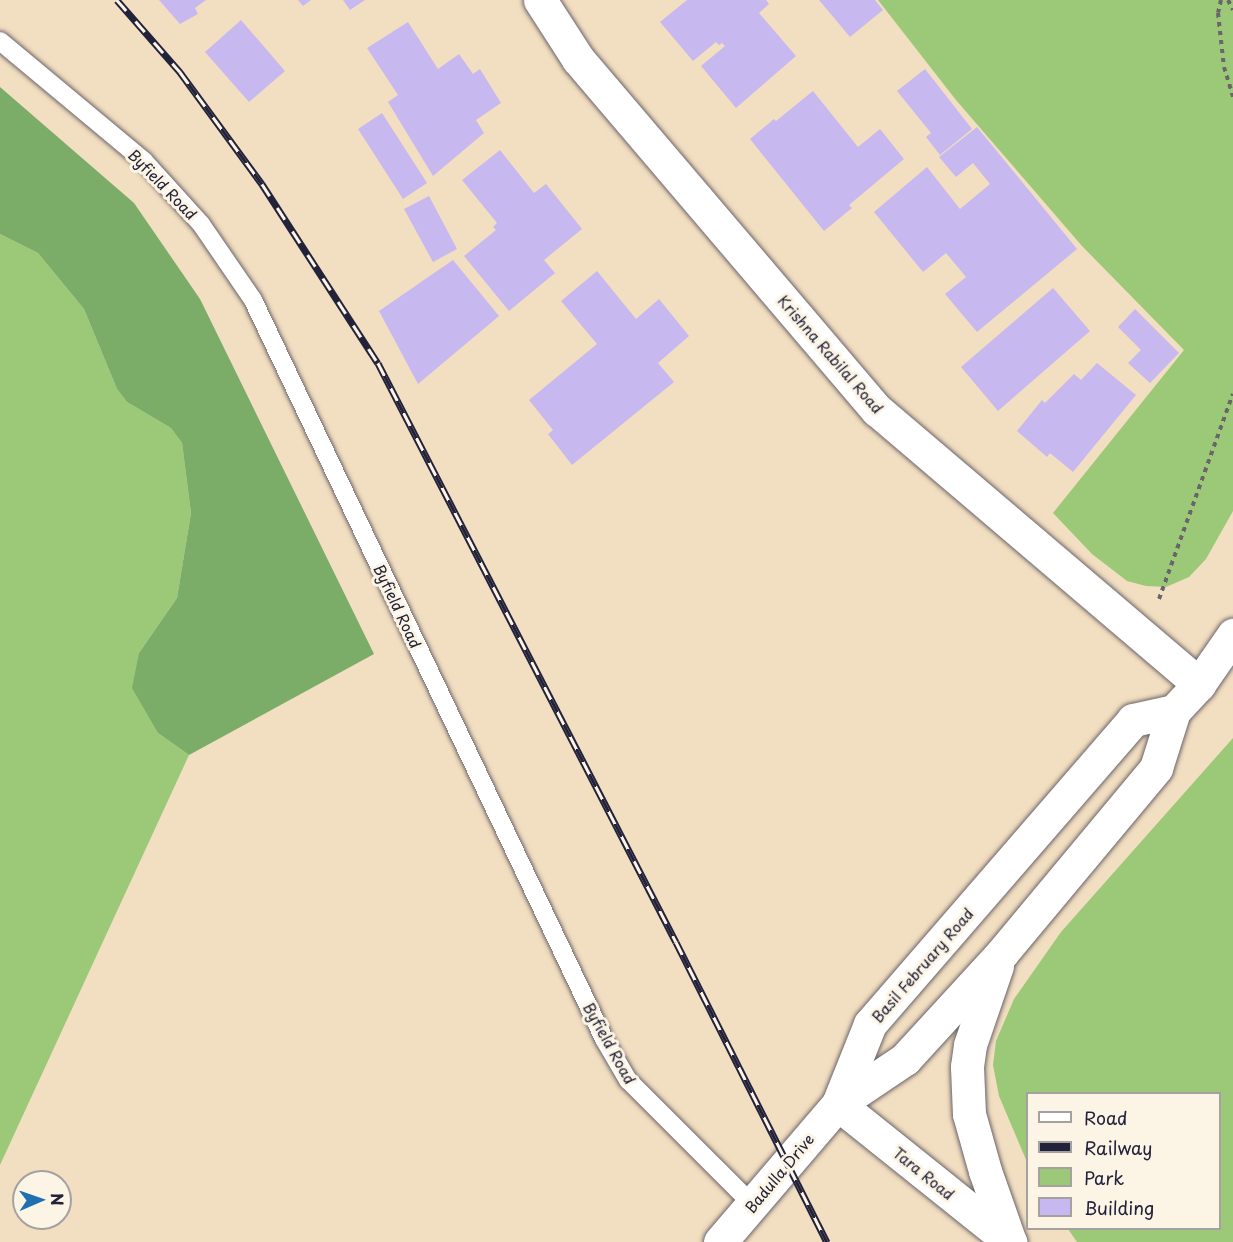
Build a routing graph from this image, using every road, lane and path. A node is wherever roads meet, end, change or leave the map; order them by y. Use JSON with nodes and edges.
{"nodes":[{"id":1,"x":540,"y":0,"type":"edge"},
{"id":2,"x":1221,"y":0,"type":"edge"},
{"id":3,"x":1228,"y":0,"type":"edge"},
{"id":4,"x":1233,"y":10,"type":"edge"},
{"id":5,"x":0,"y":41,"type":"edge"},
{"id":6,"x":1233,"y":98,"type":"edge"},
{"id":7,"x":1233,"y":394,"type":"edge"},
{"id":8,"x":1233,"y":635,"type":"edge"},
{"id":9,"x":1144,"y":637,"type":"junction"},
{"id":10,"x":1199,"y":684,"type":"junction"},
{"id":11,"x":1174,"y":711,"type":"junction"},
{"id":12,"x":1002,"y":953,"type":"junction"},
{"id":13,"x":838,"y":1104,"type":"junction"},
{"id":14,"x":753,"y":1205,"type":"junction"},
{"id":15,"x":720,"y":1242,"type":"edge"},
{"id":16,"x":1010,"y":1242,"type":"edge"}],
"edges":[{"from":1,"to":9,"type":"street","name":"Krishna Rabilal Road"},
{"from":2,"to":6,"type":"path"},
{"from":3,"to":4,"type":"path"},
{"from":5,"to":14,"type":"lane","name":"Byfield Road"},
{"from":7,"to":9,"type":"path"},
{"from":8,"to":10,"type":"street"},
{"from":9,"to":10,"type":"street","name":"Krishna Rabilal Road"},
{"from":10,"to":11,"type":"street"},
{"from":11,"to":12,"type":"street"},
{"from":11,"to":13,"type":"street","name":"Basil February Road"},
{"from":12,"to":13,"type":"street"},
{"from":12,"to":16,"type":"street"},
{"from":13,"to":14,"type":"street","name":"Badulla Drive"},
{"from":13,"to":16,"type":"street","name":"Tara Road"},
{"from":14,"to":15,"type":"street","name":"Badulla Drive"}]}
